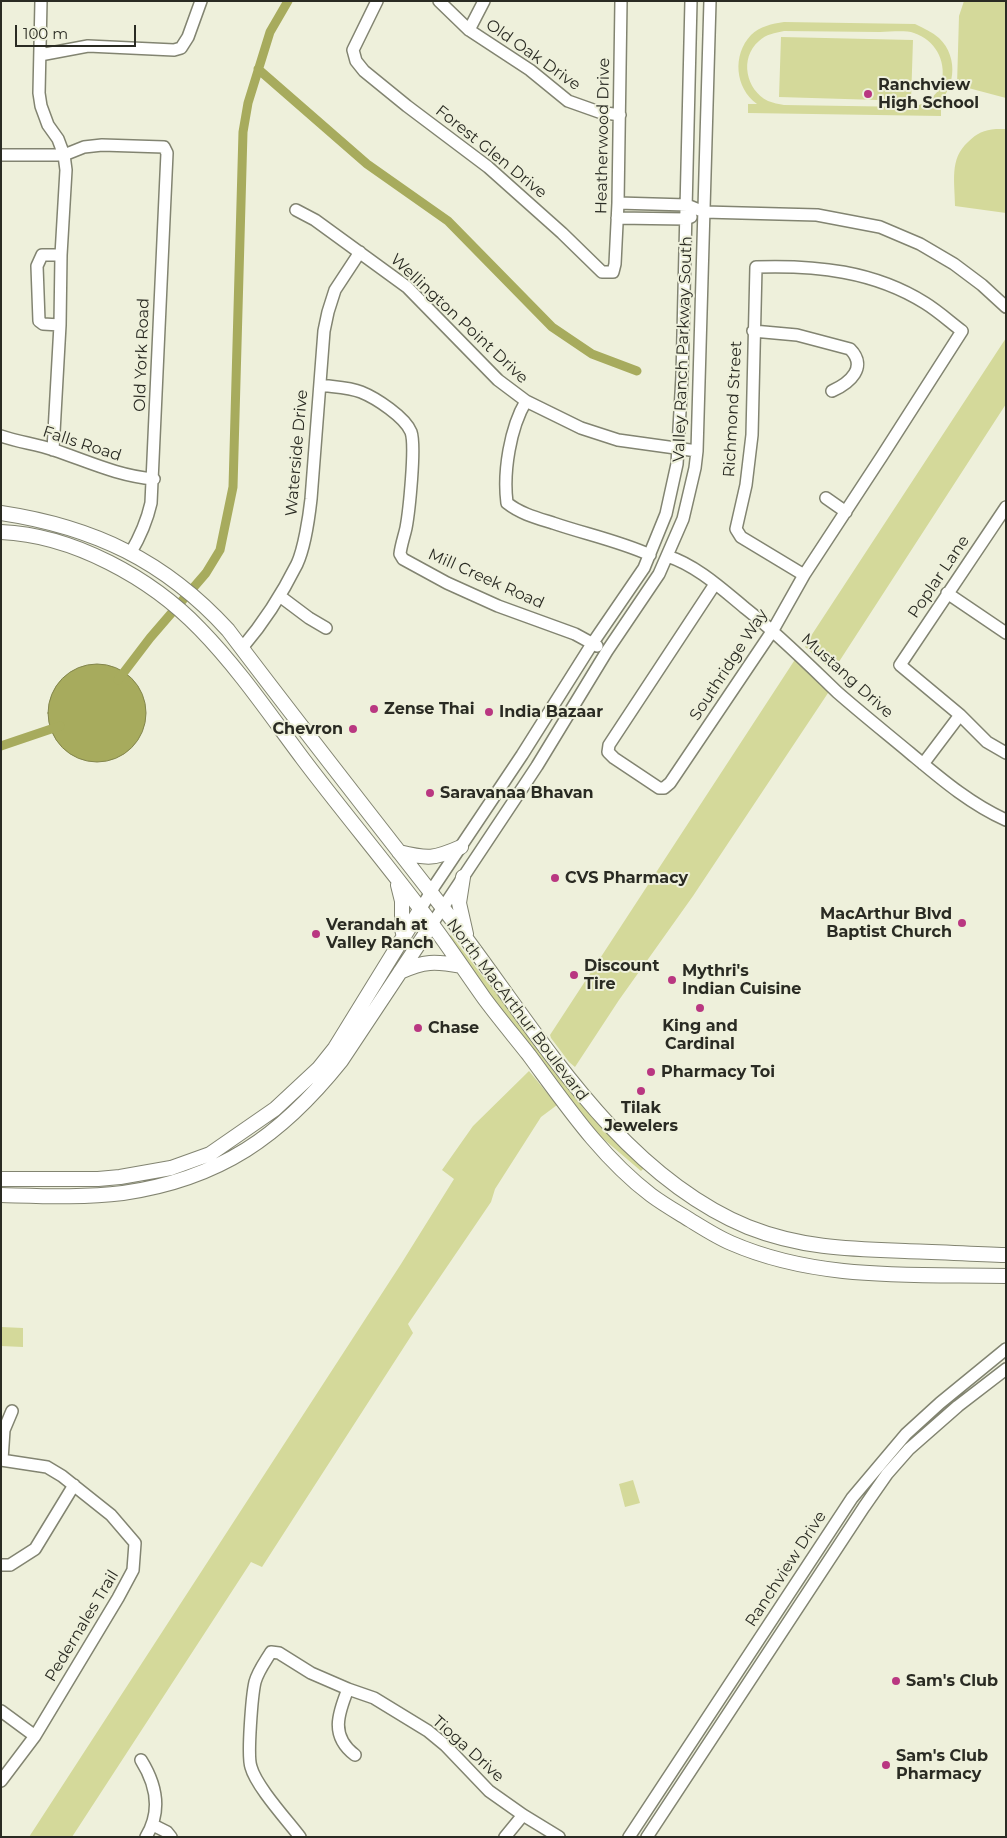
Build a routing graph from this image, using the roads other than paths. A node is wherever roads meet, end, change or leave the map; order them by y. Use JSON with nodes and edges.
{"nodes":[{"id":1,"x":42,"y":1,"type":"edge"},
{"id":2,"x":201,"y":1,"type":"edge"},
{"id":3,"x":377,"y":1,"type":"edge"},
{"id":4,"x":439,"y":1,"type":"edge"},
{"id":5,"x":484,"y":1,"type":"edge"},
{"id":6,"x":622,"y":1,"type":"edge"},
{"id":7,"x":691,"y":1,"type":"edge"},
{"id":8,"x":710,"y":1,"type":"edge"},
{"id":9,"x":690,"y":24,"type":"junction"},
{"id":10,"x":710,"y":24,"type":"junction"},
{"id":11,"x":469,"y":30,"type":"junction"},
{"id":12,"x":40,"y":56,"type":"junction"},
{"id":13,"x":620,"y":115,"type":"junction"},
{"id":14,"x":1,"y":155,"type":"edge"},
{"id":15,"x":64,"y":155,"type":"junction"},
{"id":16,"x":618,"y":203,"type":"junction"},
{"id":17,"x":649,"y":204,"type":"junction"},
{"id":18,"x":687,"y":205,"type":"junction"},
{"id":19,"x":296,"y":210,"type":"dead end"},
{"id":20,"x":704,"y":212,"type":"junction"},
{"id":21,"x":617,"y":218,"type":"junction"},
{"id":22,"x":650,"y":218,"type":"junction"},
{"id":23,"x":686,"y":219,"type":"junction"},
{"id":24,"x":360,"y":252,"type":"junction"},
{"id":25,"x":61,"y":255,"type":"junction"},
{"id":26,"x":613,"y":272,"type":"joint"},
{"id":27,"x":1006,"y":307,"type":"edge"},
{"id":28,"x":60,"y":325,"type":"junction"},
{"id":29,"x":753,"y":331,"type":"junction"},
{"id":30,"x":962,"y":331,"type":"joint"},
{"id":31,"x":320,"y":385,"type":"junction"},
{"id":32,"x":832,"y":390,"type":"dead end"},
{"id":33,"x":526,"y":402,"type":"junction"},
{"id":34,"x":1,"y":436,"type":"edge"},
{"id":35,"x":678,"y":449,"type":"junction"},
{"id":36,"x":53,"y":450,"type":"junction"},
{"id":37,"x":697,"y":452,"type":"junction"},
{"id":38,"x":154,"y":479,"type":"junction"},
{"id":39,"x":826,"y":498,"type":"dead end"},
{"id":40,"x":1,"y":507,"type":"edge"},
{"id":41,"x":846,"y":512,"type":"junction"},
{"id":42,"x":1,"y":513,"type":"edge"},
{"id":43,"x":1004,"y":514,"type":"edge"},
{"id":44,"x":32,"y":519,"type":"junction"},
{"id":45,"x":1,"y":532,"type":"edge"},
{"id":46,"x":28,"y":535,"type":"junction"},
{"id":47,"x":1,"y":542,"type":"edge"},
{"id":48,"x":130,"y":554,"type":"junction"},
{"id":49,"x":650,"y":555,"type":"junction"},
{"id":50,"x":667,"y":556,"type":"junction"},
{"id":51,"x":804,"y":575,"type":"junction"},
{"id":52,"x":715,"y":584,"type":"junction"},
{"id":53,"x":947,"y":593,"type":"junction"},
{"id":54,"x":281,"y":597,"type":"junction"},
{"id":55,"x":326,"y":628,"type":"dead end"},
{"id":56,"x":773,"y":630,"type":"junction"},
{"id":57,"x":1006,"y":633,"type":"edge"},
{"id":58,"x":592,"y":644,"type":"junction"},
{"id":59,"x":242,"y":648,"type":"junction"},
{"id":60,"x":607,"y":651,"type":"junction"},
{"id":61,"x":960,"y":715,"type":"junction"},
{"id":62,"x":318,"y":747,"type":"junction"},
{"id":63,"x":1006,"y":753,"type":"edge"},
{"id":64,"x":522,"y":755,"type":"junction"},
{"id":65,"x":302,"y":758,"type":"junction"},
{"id":66,"x":923,"y":764,"type":"junction"},
{"id":67,"x":537,"y":766,"type":"junction"},
{"id":68,"x":1006,"y":820,"type":"edge"},
{"id":69,"x":461,"y":846,"type":"junction"},
{"id":70,"x":399,"y":852,"type":"junction"},
{"id":71,"x":463,"y":877,"type":"junction"},
{"id":72,"x":396,"y":879,"type":"junction"},
{"id":73,"x":430,"y":892,"type":"junction"},
{"id":74,"x":443,"y":908,"type":"junction"},
{"id":75,"x":420,"y":910,"type":"junction"},
{"id":76,"x":432,"y":924,"type":"junction"},
{"id":77,"x":404,"y":937,"type":"junction"},
{"id":78,"x":468,"y":942,"type":"junction"},
{"id":79,"x":461,"y":966,"type":"junction"},
{"id":80,"x":399,"y":973,"type":"junction"},
{"id":81,"x":298,"y":1087,"type":"junction"},
{"id":82,"x":308,"y":1098,"type":"junction"},
{"id":83,"x":660,"y":1173,"type":"junction"},
{"id":84,"x":141,"y":1174,"type":"junction"},
{"id":85,"x":1,"y":1179,"type":"edge"},
{"id":86,"x":639,"y":1185,"type":"junction"},
{"id":87,"x":144,"y":1189,"type":"junction"},
{"id":88,"x":651,"y":1195,"type":"junction"},
{"id":89,"x":1,"y":1196,"type":"edge"},
{"id":90,"x":1006,"y":1248,"type":"edge"},
{"id":91,"x":988,"y":1255,"type":"junction"},
{"id":92,"x":1006,"y":1256,"type":"edge"},
{"id":93,"x":988,"y":1276,"type":"junction"},
{"id":94,"x":1006,"y":1276,"type":"edge"},
{"id":95,"x":1006,"y":1283,"type":"edge"},
{"id":96,"x":1006,"y":1349,"type":"edge"},
{"id":97,"x":1006,"y":1370,"type":"edge"},
{"id":98,"x":12,"y":1410,"type":"dead end"},
{"id":99,"x":2,"y":1460,"type":"edge"},
{"id":100,"x":74,"y":1485,"type":"junction"},
{"id":101,"x":862,"y":1486,"type":"junction"},
{"id":102,"x":872,"y":1495,"type":"junction"},
{"id":103,"x":852,"y":1498,"type":"junction"},
{"id":104,"x":864,"y":1507,"type":"junction"},
{"id":105,"x":1,"y":1565,"type":"edge"},
{"id":106,"x":348,"y":1689,"type":"junction"},
{"id":107,"x":1,"y":1711,"type":"edge"},
{"id":108,"x":35,"y":1736,"type":"junction"},
{"id":109,"x":355,"y":1755,"type":"dead end"},
{"id":110,"x":141,"y":1760,"type":"dead end"},
{"id":111,"x":1,"y":1781,"type":"edge"},
{"id":112,"x":523,"y":1815,"type":"junction"},
{"id":113,"x":642,"y":1817,"type":"junction"},
{"id":114,"x":153,"y":1825,"type":"junction"},
{"id":115,"x":654,"y":1826,"type":"junction"},
{"id":116,"x":146,"y":1837,"type":"edge"},
{"id":117,"x":171,"y":1837,"type":"edge"},
{"id":118,"x":300,"y":1837,"type":"edge"},
{"id":119,"x":505,"y":1837,"type":"edge"},
{"id":120,"x":559,"y":1837,"type":"edge"},
{"id":121,"x":629,"y":1837,"type":"edge"},
{"id":122,"x":647,"y":1837,"type":"edge"}],
"edges":[{"from":1,"to":12,"type":"street"},
{"from":2,"to":12,"type":"street"},
{"from":3,"to":26,"type":"street","name":"Forest Glen Drive"},
{"from":4,"to":11,"type":"street","name":"Old Oak Drive"},
{"from":5,"to":11,"type":"street"},
{"from":6,"to":13,"type":"street","name":"Heatherwood Drive"},
{"from":7,"to":9,"type":"street","name":"Valley Ranch Parkway South"},
{"from":8,"to":10,"type":"street","name":"Valley Ranch Parkway South"},
{"from":9,"to":10,"type":"street"},
{"from":9,"to":18,"type":"street","name":"Valley Ranch Parkway South"},
{"from":10,"to":20,"type":"street","name":"Valley Ranch Parkway South"},
{"from":11,"to":13,"type":"street","name":"Old Oak Drive"},
{"from":12,"to":15,"type":"street"},
{"from":13,"to":16,"type":"street","name":"Heatherwood Drive"},
{"from":14,"to":15,"type":"street"},
{"from":15,"to":25,"type":"street"},
{"from":15,"to":38,"type":"street","name":"Old York Road"},
{"from":16,"to":17,"type":"street"},
{"from":16,"to":21,"type":"street","name":"Heatherwood Drive"},
{"from":17,"to":18,"type":"street"},
{"from":17,"to":22,"type":"street"},
{"from":18,"to":20,"type":"street"},
{"from":18,"to":23,"type":"street","name":"Valley Ranch Parkway South"},
{"from":19,"to":24,"type":"street","name":"Wellington Point Drive"},
{"from":20,"to":23,"type":"street"},
{"from":20,"to":27,"type":"street"},
{"from":20,"to":37,"type":"street","name":"Valley Ranch Parkway South"},
{"from":21,"to":22,"type":"street"},
{"from":21,"to":26,"type":"street","name":"Heatherwood Drive"},
{"from":22,"to":23,"type":"street"},
{"from":23,"to":35,"type":"street","name":"Valley Ranch Parkway South"},
{"from":24,"to":31,"type":"street","name":"Waterside Drive"},
{"from":24,"to":33,"type":"street","name":"Wellington Point Drive"},
{"from":25,"to":28,"type":"street"},
{"from":25,"to":28,"type":"street"},
{"from":28,"to":36,"type":"street"},
{"from":29,"to":30,"type":"street","name":"Richmond Street"},
{"from":29,"to":32,"type":"street"},
{"from":29,"to":51,"type":"street","name":"Richmond Street"},
{"from":30,"to":41,"type":"street","name":"Southridge Way"},
{"from":31,"to":54,"type":"street","name":"Waterside Drive"},
{"from":31,"to":58,"type":"street","name":"Mill Creek Road"},
{"from":33,"to":35,"type":"street","name":"Wellington Point Drive"},
{"from":33,"to":49,"type":"street"},
{"from":34,"to":36,"type":"street","name":"Falls Road"},
{"from":35,"to":37,"type":"street","name":"Wellington Point Drive"},
{"from":35,"to":49,"type":"street","name":"Valley Ranch Parkway South"},
{"from":36,"to":38,"type":"street","name":"Falls Road"},
{"from":37,"to":50,"type":"street","name":"Valley Ranch Parkway South"},
{"from":38,"to":48,"type":"street","name":"Old York Road"},
{"from":39,"to":41,"type":"street"},
{"from":40,"to":44,"type":"main road"},
{"from":41,"to":51,"type":"street","name":"Southridge Way"},
{"from":42,"to":44,"type":"main road","name":"North MacArthur Boulevard"},
{"from":43,"to":53,"type":"street","name":"Poplar Lane"},
{"from":44,"to":48,"type":"main road","name":"North MacArthur Boulevard"},
{"from":45,"to":46,"type":"main road","name":"North MacArthur Boulevard"},
{"from":46,"to":47,"type":"main road"},
{"from":46,"to":65,"type":"main road","name":"North MacArthur Boulevard"},
{"from":48,"to":59,"type":"main road","name":"North MacArthur Boulevard"},
{"from":49,"to":58,"type":"street","name":"Valley Ranch Parkway South"},
{"from":50,"to":52,"type":"street","name":"Mustang Drive"},
{"from":50,"to":60,"type":"street","name":"Valley Ranch Parkway South"},
{"from":51,"to":56,"type":"street","name":"Southridge Way"},
{"from":52,"to":56,"type":"street","name":"Mustang Drive"},
{"from":52,"to":56,"type":"street","name":"Southridge Way"},
{"from":53,"to":57,"type":"street"},
{"from":53,"to":61,"type":"street","name":"Poplar Lane"},
{"from":54,"to":55,"type":"street"},
{"from":54,"to":59,"type":"street","name":"Waterside Drive"},
{"from":56,"to":66,"type":"street","name":"Mustang Drive"},
{"from":58,"to":60,"type":"street","name":"Mill Creek Road"},
{"from":58,"to":64,"type":"street","name":"Valley Ranch Parkway South"},
{"from":59,"to":62,"type":"main road","name":"North MacArthur Boulevard"},
{"from":60,"to":67,"type":"street","name":"Valley Ranch Parkway South"},
{"from":61,"to":63,"type":"street"},
{"from":61,"to":66,"type":"street"},
{"from":62,"to":65,"type":"main road"},
{"from":62,"to":70,"type":"main road","name":"North MacArthur Boulevard"},
{"from":64,"to":67,"type":"street"},
{"from":64,"to":69,"type":"street","name":"Valley Ranch Parkway South"},
{"from":65,"to":72,"type":"main road","name":"North MacArthur Boulevard"},
{"from":66,"to":68,"type":"street","name":"Mustang Drive"},
{"from":67,"to":71,"type":"street","name":"Valley Ranch Parkway South"},
{"from":69,"to":70,"type":"main road"},
{"from":69,"to":73,"type":"street","name":"Valley Ranch Parkway South"},
{"from":70,"to":73,"type":"main road","name":"North MacArthur Boulevard"},
{"from":71,"to":74,"type":"street","name":"Valley Ranch Parkway South"},
{"from":71,"to":78,"type":"main road"},
{"from":72,"to":75,"type":"main road","name":"North MacArthur Boulevard"},
{"from":72,"to":77,"type":"main road"},
{"from":73,"to":74,"type":"main road","name":"North MacArthur Boulevard"},
{"from":73,"to":75,"type":"street","name":"Valley Ranch Parkway South"},
{"from":74,"to":76,"type":"street","name":"Valley Ranch Parkway South"},
{"from":74,"to":78,"type":"main road","name":"North MacArthur Boulevard"},
{"from":75,"to":76,"type":"main road","name":"North MacArthur Boulevard"},
{"from":75,"to":77,"type":"main road"},
{"from":76,"to":79,"type":"main road","name":"North MacArthur Boulevard"},
{"from":76,"to":80,"type":"main road"},
{"from":77,"to":81,"type":"main road"},
{"from":78,"to":83,"type":"main road","name":"North MacArthur Boulevard"},
{"from":79,"to":80,"type":"main road"},
{"from":79,"to":86,"type":"main road","name":"North MacArthur Boulevard"},
{"from":80,"to":82,"type":"main road"},
{"from":81,"to":82,"type":"main road"},
{"from":81,"to":84,"type":"main road"},
{"from":82,"to":87,"type":"main road"},
{"from":83,"to":86,"type":"main road"},
{"from":83,"to":88,"type":"main road"},
{"from":83,"to":91,"type":"main road","name":"North MacArthur Boulevard"},
{"from":84,"to":85,"type":"main road"},
{"from":84,"to":87,"type":"main road"},
{"from":86,"to":88,"type":"main road","name":"North MacArthur Boulevard"},
{"from":87,"to":89,"type":"main road"},
{"from":88,"to":93,"type":"main road","name":"North MacArthur Boulevard"},
{"from":90,"to":91,"type":"main road"},
{"from":91,"to":92,"type":"main road","name":"North MacArthur Boulevard"},
{"from":93,"to":94,"type":"main road","name":"North MacArthur Boulevard"},
{"from":93,"to":95,"type":"main road"},
{"from":96,"to":101,"type":"street","name":"Ranchview Drive"},
{"from":97,"to":102,"type":"street","name":"Ranchview Drive"},
{"from":98,"to":99,"type":"street"},
{"from":99,"to":100,"type":"street","name":"Pedernales Trail"},
{"from":100,"to":105,"type":"street"},
{"from":100,"to":108,"type":"street","name":"Pedernales Trail"},
{"from":101,"to":102,"type":"street"},
{"from":101,"to":103,"type":"street","name":"Ranchview Drive"},
{"from":102,"to":104,"type":"street","name":"Ranchview Drive"},
{"from":103,"to":104,"type":"street"},
{"from":103,"to":113,"type":"street","name":"Ranchview Drive"},
{"from":104,"to":115,"type":"street","name":"Ranchview Drive"},
{"from":106,"to":109,"type":"street"},
{"from":106,"to":112,"type":"street","name":"Tioga Drive"},
{"from":106,"to":118,"type":"street","name":"Tioga Drive"},
{"from":107,"to":108,"type":"street"},
{"from":108,"to":111,"type":"street","name":"Pedernales Trail"},
{"from":110,"to":114,"type":"street"},
{"from":112,"to":119,"type":"street"},
{"from":112,"to":120,"type":"street","name":"Tioga Drive"},
{"from":113,"to":115,"type":"street"},
{"from":113,"to":121,"type":"street","name":"Ranchview Drive"},
{"from":114,"to":116,"type":"street"},
{"from":114,"to":117,"type":"street"},
{"from":115,"to":122,"type":"street","name":"Ranchview Drive"}]}
